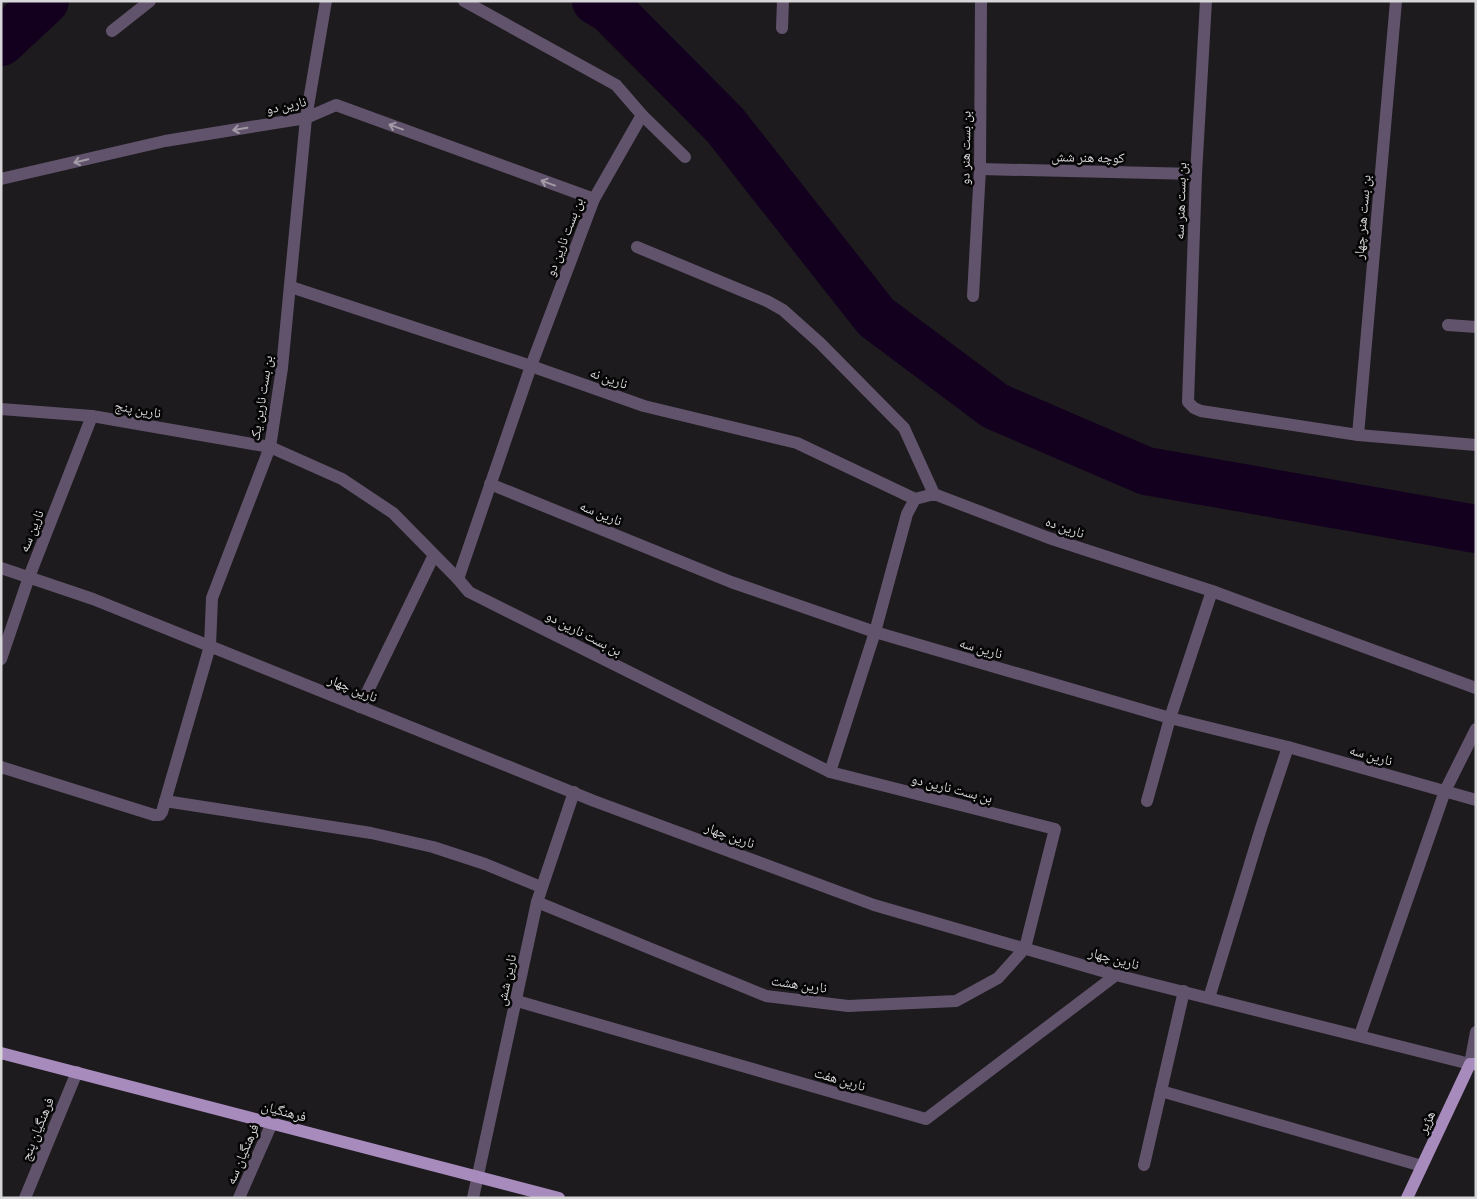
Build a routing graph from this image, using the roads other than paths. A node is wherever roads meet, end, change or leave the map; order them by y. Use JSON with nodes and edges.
{"nodes":[{"id":1,"x":150,"y":1,"type":"edge"},
{"id":2,"x":326,"y":1,"type":"edge"},
{"id":3,"x":464,"y":1,"type":"edge"},
{"id":4,"x":783,"y":1,"type":"edge"},
{"id":5,"x":982,"y":1,"type":"edge"},
{"id":6,"x":1206,"y":1,"type":"edge"},
{"id":7,"x":1396,"y":1,"type":"edge"},
{"id":8,"x":782,"y":28,"type":"dead end"},
{"id":9,"x":112,"y":30,"type":"dead end"},
{"id":10,"x":642,"y":115,"type":"junction"},
{"id":11,"x":306,"y":118,"type":"junction"},
{"id":12,"x":685,"y":157,"type":"dead end"},
{"id":13,"x":980,"y":169,"type":"junction"},
{"id":14,"x":1196,"y":174,"type":"junction"},
{"id":15,"x":1,"y":179,"type":"edge"},
{"id":16,"x":594,"y":199,"type":"junction"},
{"id":17,"x":637,"y":247,"type":"dead end"},
{"id":18,"x":291,"y":287,"type":"junction"},
{"id":19,"x":973,"y":296,"type":"dead end"},
{"id":20,"x":1448,"y":325,"type":"dead end"},
{"id":21,"x":1476,"y":327,"type":"edge"},
{"id":22,"x":531,"y":366,"type":"junction"},
{"id":23,"x":1,"y":409,"type":"edge"},
{"id":24,"x":92,"y":416,"type":"junction"},
{"id":25,"x":1358,"y":435,"type":"junction"},
{"id":26,"x":1476,"y":445,"type":"edge"},
{"id":27,"x":270,"y":447,"type":"junction"},
{"id":28,"x":490,"y":484,"type":"junction"},
{"id":29,"x":934,"y":494,"type":"junction"},
{"id":30,"x":915,"y":499,"type":"junction"},
{"id":31,"x":434,"y":555,"type":"junction"},
{"id":32,"x":1,"y":568,"type":"edge"},
{"id":33,"x":29,"y":577,"type":"junction"},
{"id":34,"x":458,"y":578,"type":"junction"},
{"id":35,"x":1212,"y":591,"type":"junction"},
{"id":36,"x":875,"y":632,"type":"junction"},
{"id":37,"x":210,"y":646,"type":"junction"},
{"id":38,"x":1,"y":658,"type":"edge"},
{"id":39,"x":1476,"y":688,"type":"edge"},
{"id":40,"x":360,"y":707,"type":"junction"},
{"id":41,"x":1170,"y":718,"type":"junction"},
{"id":42,"x":1476,"y":729,"type":"edge"},
{"id":43,"x":1288,"y":747,"type":"junction"},
{"id":44,"x":1,"y":767,"type":"edge"},
{"id":45,"x":830,"y":772,"type":"junction"},
{"id":46,"x":1445,"y":791,"type":"junction"},
{"id":47,"x":574,"y":792,"type":"junction"},
{"id":48,"x":1476,"y":800,"type":"edge"},
{"id":49,"x":165,"y":801,"type":"junction"},
{"id":50,"x":1147,"y":801,"type":"dead end"},
{"id":51,"x":541,"y":887,"type":"junction"},
{"id":52,"x":537,"y":902,"type":"junction"},
{"id":53,"x":1025,"y":948,"type":"junction"},
{"id":54,"x":1116,"y":975,"type":"junction"},
{"id":55,"x":1184,"y":991,"type":"junction"},
{"id":56,"x":1209,"y":998,"type":"junction"},
{"id":57,"x":516,"y":1001,"type":"junction"},
{"id":58,"x":1476,"y":1032,"type":"edge"},
{"id":59,"x":1360,"y":1035,"type":"junction"},
{"id":60,"x":1,"y":1053,"type":"edge"},
{"id":61,"x":1473,"y":1064,"type":"edge"},
{"id":62,"x":77,"y":1072,"type":"junction"},
{"id":63,"x":1161,"y":1091,"type":"junction"},
{"id":64,"x":272,"y":1123,"type":"junction"},
{"id":65,"x":1144,"y":1166,"type":"dead end"},
{"id":66,"x":1422,"y":1166,"type":"junction"},
{"id":67,"x":478,"y":1176,"type":"junction"},
{"id":68,"x":25,"y":1198,"type":"edge"},
{"id":69,"x":240,"y":1198,"type":"edge"},
{"id":70,"x":473,"y":1198,"type":"edge"},
{"id":71,"x":559,"y":1198,"type":"edge"},
{"id":72,"x":1407,"y":1198,"type":"edge"}],
"edges":[{"from":1,"to":9,"type":"street"},
{"from":2,"to":11,"type":"street","name":"بن بست نارین یک"},
{"from":3,"to":10,"type":"street"},
{"from":4,"to":8,"type":"street"},
{"from":5,"to":13,"type":"street","name":"بن بست هنر دو"},
{"from":6,"to":14,"type":"street","name":"بن بست هنر سه"},
{"from":7,"to":25,"type":"street","name":"بن بست هنر چهار"},
{"from":10,"to":12,"type":"street"},
{"from":10,"to":16,"type":"street","name":"بن بست نارین دو"},
{"from":11,"to":15,"type":"street","name":"نارین دو","one_way":true},
{"from":16,"to":11,"type":"street","name":"نارین دو","one_way":true},
{"from":11,"to":18,"type":"street","name":"بن بست نارین یک"},
{"from":13,"to":14,"type":"street","name":"کوچه هنر شش"},
{"from":13,"to":19,"type":"street","name":"بن بست هنر دو"},
{"from":14,"to":25,"type":"street","name":"بن بست هنر سه"},
{"from":16,"to":22,"type":"street","name":"بن بست نارین دو"},
{"from":17,"to":29,"type":"street"},
{"from":18,"to":22,"type":"street","name":"نارین نه"},
{"from":18,"to":27,"type":"street","name":"بن بست نارین یک"},
{"from":20,"to":21,"type":"street"},
{"from":22,"to":28,"type":"street","name":"بن بست نارین دو"},
{"from":22,"to":30,"type":"street","name":"نارین نه"},
{"from":23,"to":24,"type":"street","name":"نارین پنج"},
{"from":24,"to":27,"type":"street","name":"نارین پنج"},
{"from":24,"to":33,"type":"street","name":"نارین سه"},
{"from":25,"to":26,"type":"street"},
{"from":27,"to":31,"type":"street","name":"نارین پنج"},
{"from":27,"to":37,"type":"street","name":"بن بست نارین یک"},
{"from":28,"to":34,"type":"street","name":"بن بست نارین دو"},
{"from":28,"to":36,"type":"street","name":"نارین سه"},
{"from":29,"to":30,"type":"street"},
{"from":29,"to":35,"type":"street","name":"نارین ده"},
{"from":30,"to":36,"type":"street"},
{"from":31,"to":34,"type":"street","name":"نارین پنج"},
{"from":31,"to":40,"type":"street"},
{"from":32,"to":33,"type":"street","name":"نارین چهار"},
{"from":33,"to":37,"type":"street","name":"نارین چهار"},
{"from":33,"to":38,"type":"street","name":"نارین سه"},
{"from":34,"to":45,"type":"street","name":"بن بست نارین دو"},
{"from":35,"to":39,"type":"street","name":"نارین ده"},
{"from":35,"to":41,"type":"street"},
{"from":36,"to":41,"type":"street","name":"نارین سه"},
{"from":36,"to":45,"type":"street"},
{"from":37,"to":40,"type":"street","name":"نارین چهار"},
{"from":37,"to":49,"type":"street","name":"بن بست نارین یک"},
{"from":40,"to":47,"type":"street","name":"نارین چهار"},
{"from":41,"to":43,"type":"street","name":"نارین سه"},
{"from":41,"to":50,"type":"street"},
{"from":42,"to":46,"type":"street"},
{"from":43,"to":46,"type":"street","name":"نارین سه"},
{"from":43,"to":56,"type":"street"},
{"from":44,"to":49,"type":"street","name":"بن بست نارین یک"},
{"from":45,"to":53,"type":"street","name":"بن بست نارین دو"},
{"from":46,"to":48,"type":"street","name":"نارین سه"},
{"from":46,"to":59,"type":"street"},
{"from":47,"to":51,"type":"street","name":"نارین شش"},
{"from":47,"to":53,"type":"street","name":"نارین چهار"},
{"from":49,"to":51,"type":"street"},
{"from":51,"to":52,"type":"street","name":"نارین شش"},
{"from":52,"to":53,"type":"street","name":"نارین هشت"},
{"from":52,"to":57,"type":"street","name":"نارین شش"},
{"from":53,"to":54,"type":"street","name":"نارین چهار"},
{"from":54,"to":55,"type":"street","name":"نارین چهار"},
{"from":54,"to":57,"type":"street","name":"نارین هفت"},
{"from":55,"to":56,"type":"street","name":"نارین چهار"},
{"from":55,"to":63,"type":"street"},
{"from":56,"to":59,"type":"street","name":"نارین چهار"},
{"from":57,"to":67,"type":"street","name":"نارین شش"},
{"from":58,"to":61,"type":"street"},
{"from":59,"to":61,"type":"street","name":"نارین چهار"},
{"from":60,"to":62,"type":"main road","name":"فرهنگیان"},
{"from":61,"to":66,"type":"main road","name":"هژیر"},
{"from":62,"to":64,"type":"main road","name":"فرهنگیان"},
{"from":62,"to":68,"type":"street","name":"فرهنگیان پنج"},
{"from":63,"to":65,"type":"street"},
{"from":63,"to":66,"type":"street"},
{"from":64,"to":67,"type":"main road","name":"فرهنگیان"},
{"from":64,"to":69,"type":"street","name":"فرهنگیان سه"},
{"from":66,"to":72,"type":"main road","name":"هژیر"},
{"from":67,"to":70,"type":"street","name":"نارین شش"},
{"from":67,"to":71,"type":"main road","name":"فرهنگیان"}]}
